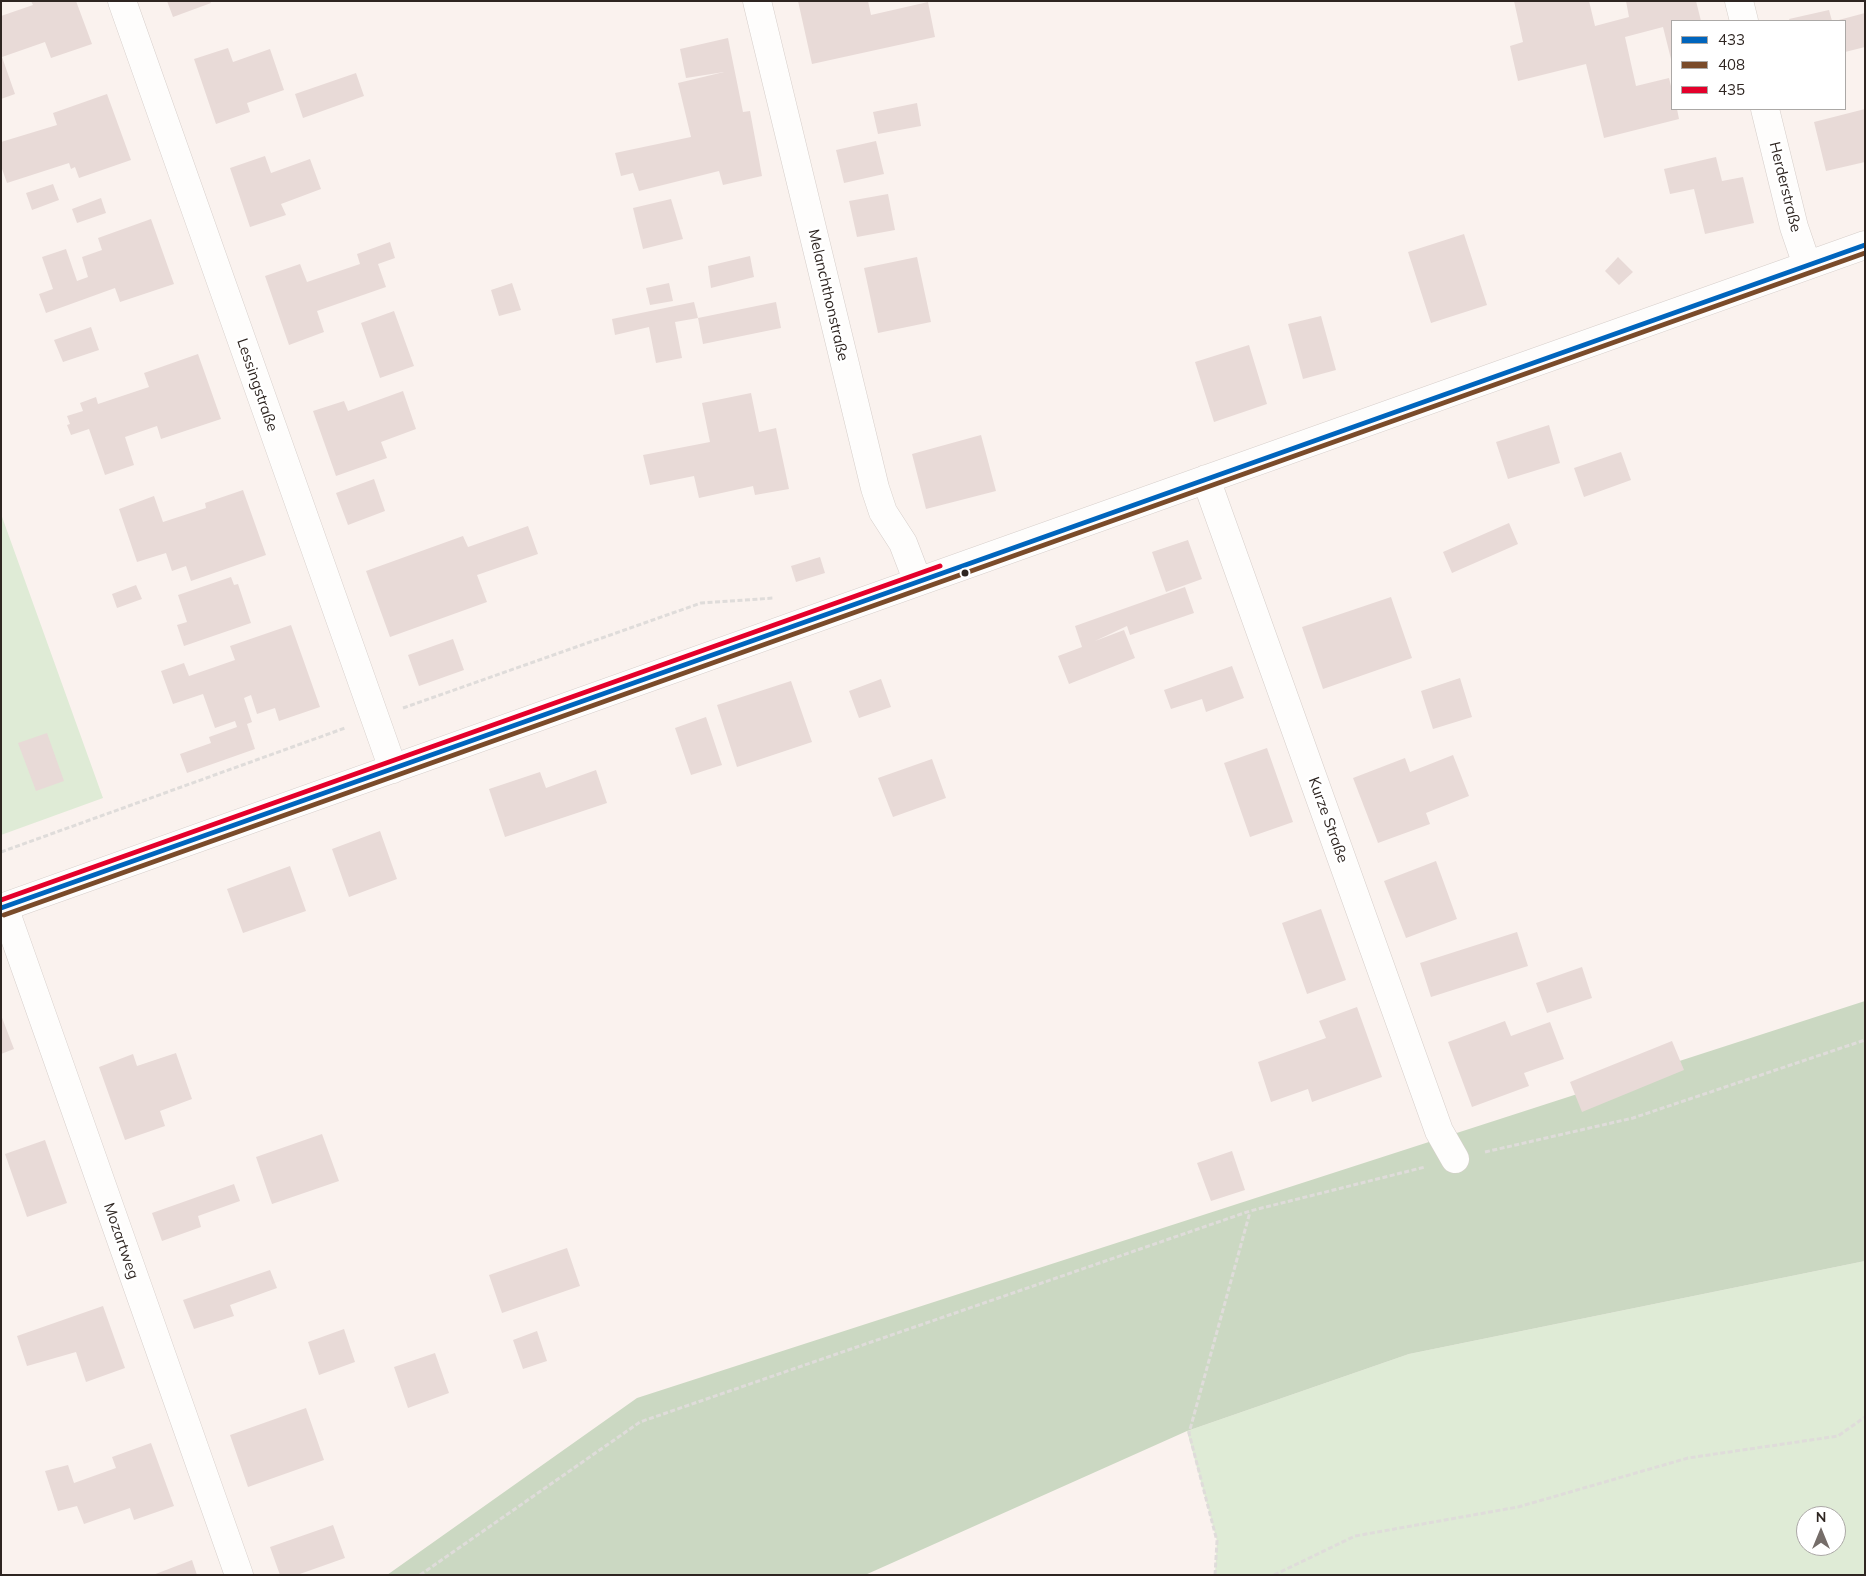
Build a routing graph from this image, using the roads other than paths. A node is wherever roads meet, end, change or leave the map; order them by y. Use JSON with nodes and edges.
{"nodes":[{"id":1,"x":122,"y":1,"type":"edge"},
{"id":2,"x":757,"y":1,"type":"edge"},
{"id":3,"x":1739,"y":1,"type":"edge"},
{"id":4,"x":1744,"y":20,"type":"edge"},
{"id":5,"x":1765,"y":110,"type":"edge"},
{"id":6,"x":1865,"y":245,"type":"edge"},
{"id":7,"x":1807,"y":265,"type":"junction"},
{"id":8,"x":1206,"y":479,"type":"junction"},
{"id":9,"x":918,"y":582,"type":"junction"},
{"id":10,"x":393,"y":769,"type":"junction"},
{"id":11,"x":2,"y":907,"type":"edge"},
{"id":12,"x":1455,"y":1159,"type":"road end"},
{"id":13,"x":239,"y":1575,"type":"edge"}],
"edges":[{"from":1,"to":10,"type":"street","name":"Lessingstraße"},
{"from":2,"to":9,"type":"street","name":"Melanchthonstraße"},
{"from":3,"to":4,"type":"street"},
{"from":5,"to":7,"type":"street","name":"Herderstraße"},
{"from":6,"to":7,"type":"street"},
{"from":7,"to":8,"type":"street"},
{"from":8,"to":9,"type":"street"},
{"from":8,"to":12,"type":"street","name":"Kurze Straße"},
{"from":9,"to":10,"type":"street"},
{"from":10,"to":11,"type":"street"},
{"from":11,"to":13,"type":"street","name":"Mozartweg"}]}
